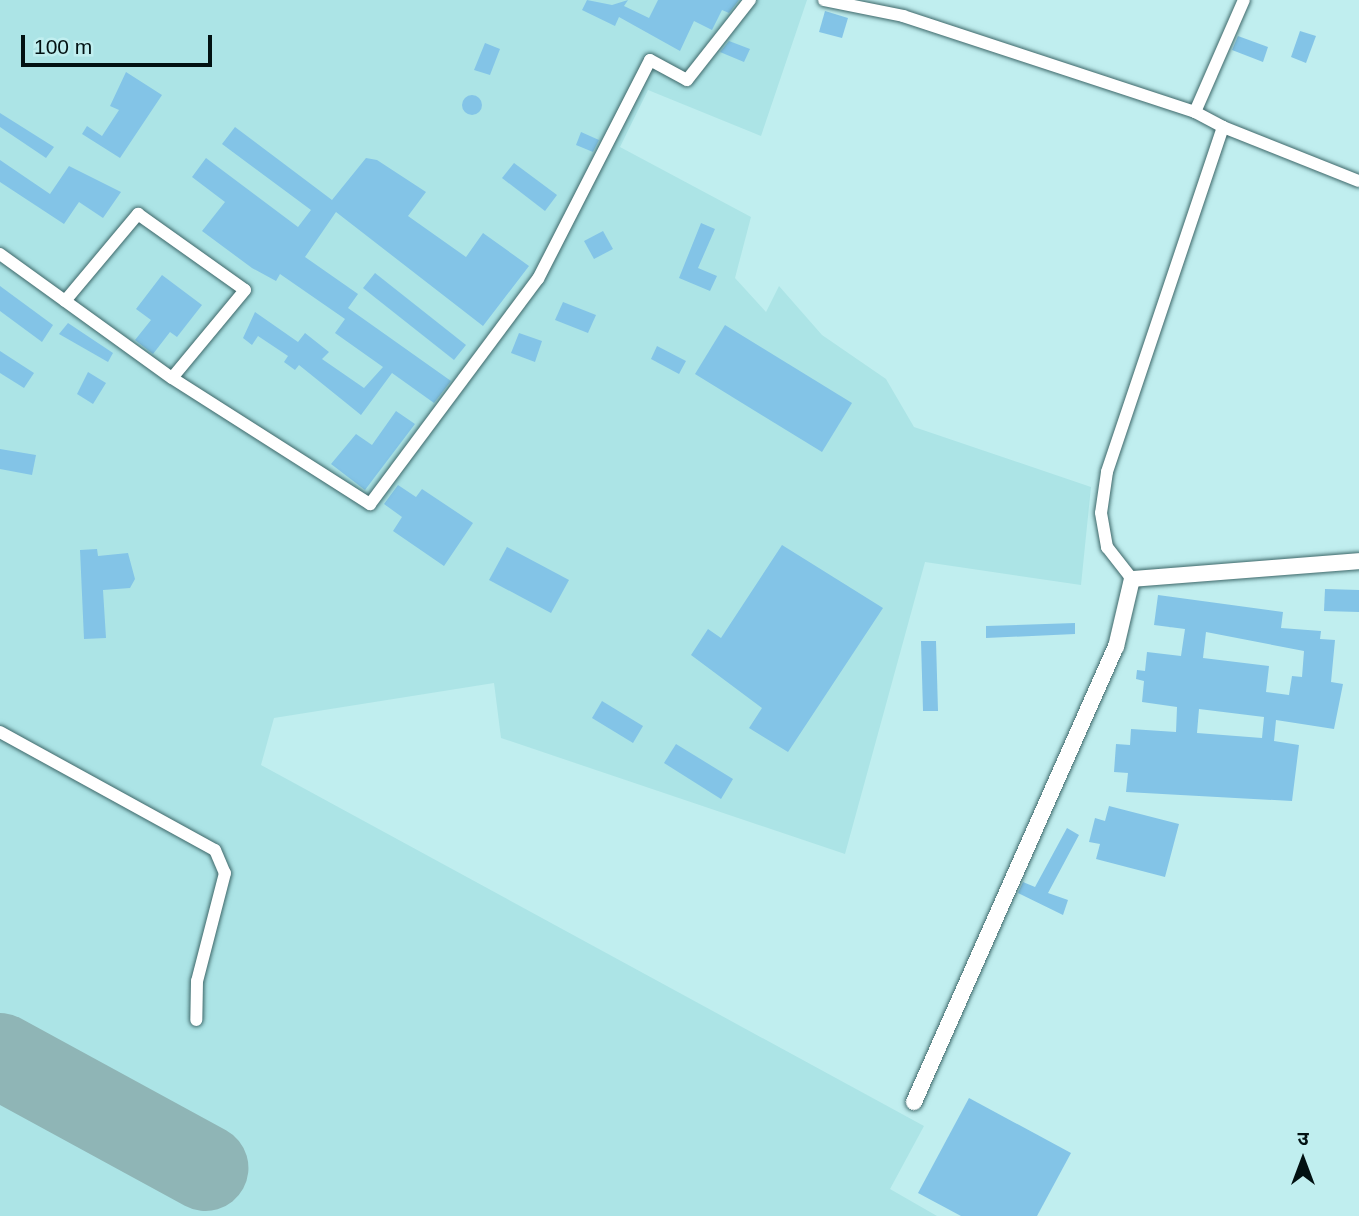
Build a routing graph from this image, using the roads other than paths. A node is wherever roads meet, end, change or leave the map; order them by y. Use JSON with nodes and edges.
{"nodes":[{"id":1,"x":750,"y":0,"type":"edge"},
{"id":2,"x":824,"y":0,"type":"edge"},
{"id":3,"x":1244,"y":0,"type":"edge"},
{"id":4,"x":1195,"y":112,"type":"junction"},
{"id":5,"x":1223,"y":127,"type":"junction"},
{"id":6,"x":1359,"y":181,"type":"edge"},
{"id":7,"x":0,"y":254,"type":"edge"},
{"id":8,"x":65,"y":301,"type":"junction"},
{"id":9,"x":172,"y":378,"type":"junction"},
{"id":10,"x":1359,"y":561,"type":"edge"},
{"id":11,"x":1132,"y":579,"type":"junction"},
{"id":12,"x":0,"y":732,"type":"edge"},
{"id":13,"x":196,"y":1020,"type":"dead end"},
{"id":14,"x":914,"y":1102,"type":"dead end"}],
"edges":[{"from":1,"to":9,"type":"street"},
{"from":2,"to":4,"type":"street"},
{"from":3,"to":4,"type":"street"},
{"from":4,"to":5,"type":"street"},
{"from":5,"to":6,"type":"street"},
{"from":5,"to":11,"type":"street"},
{"from":7,"to":8,"type":"street"},
{"from":8,"to":9,"type":"street"},
{"from":8,"to":9,"type":"street"},
{"from":10,"to":11,"type":"street"},
{"from":11,"to":14,"type":"street"},
{"from":12,"to":13,"type":"street"}]}
